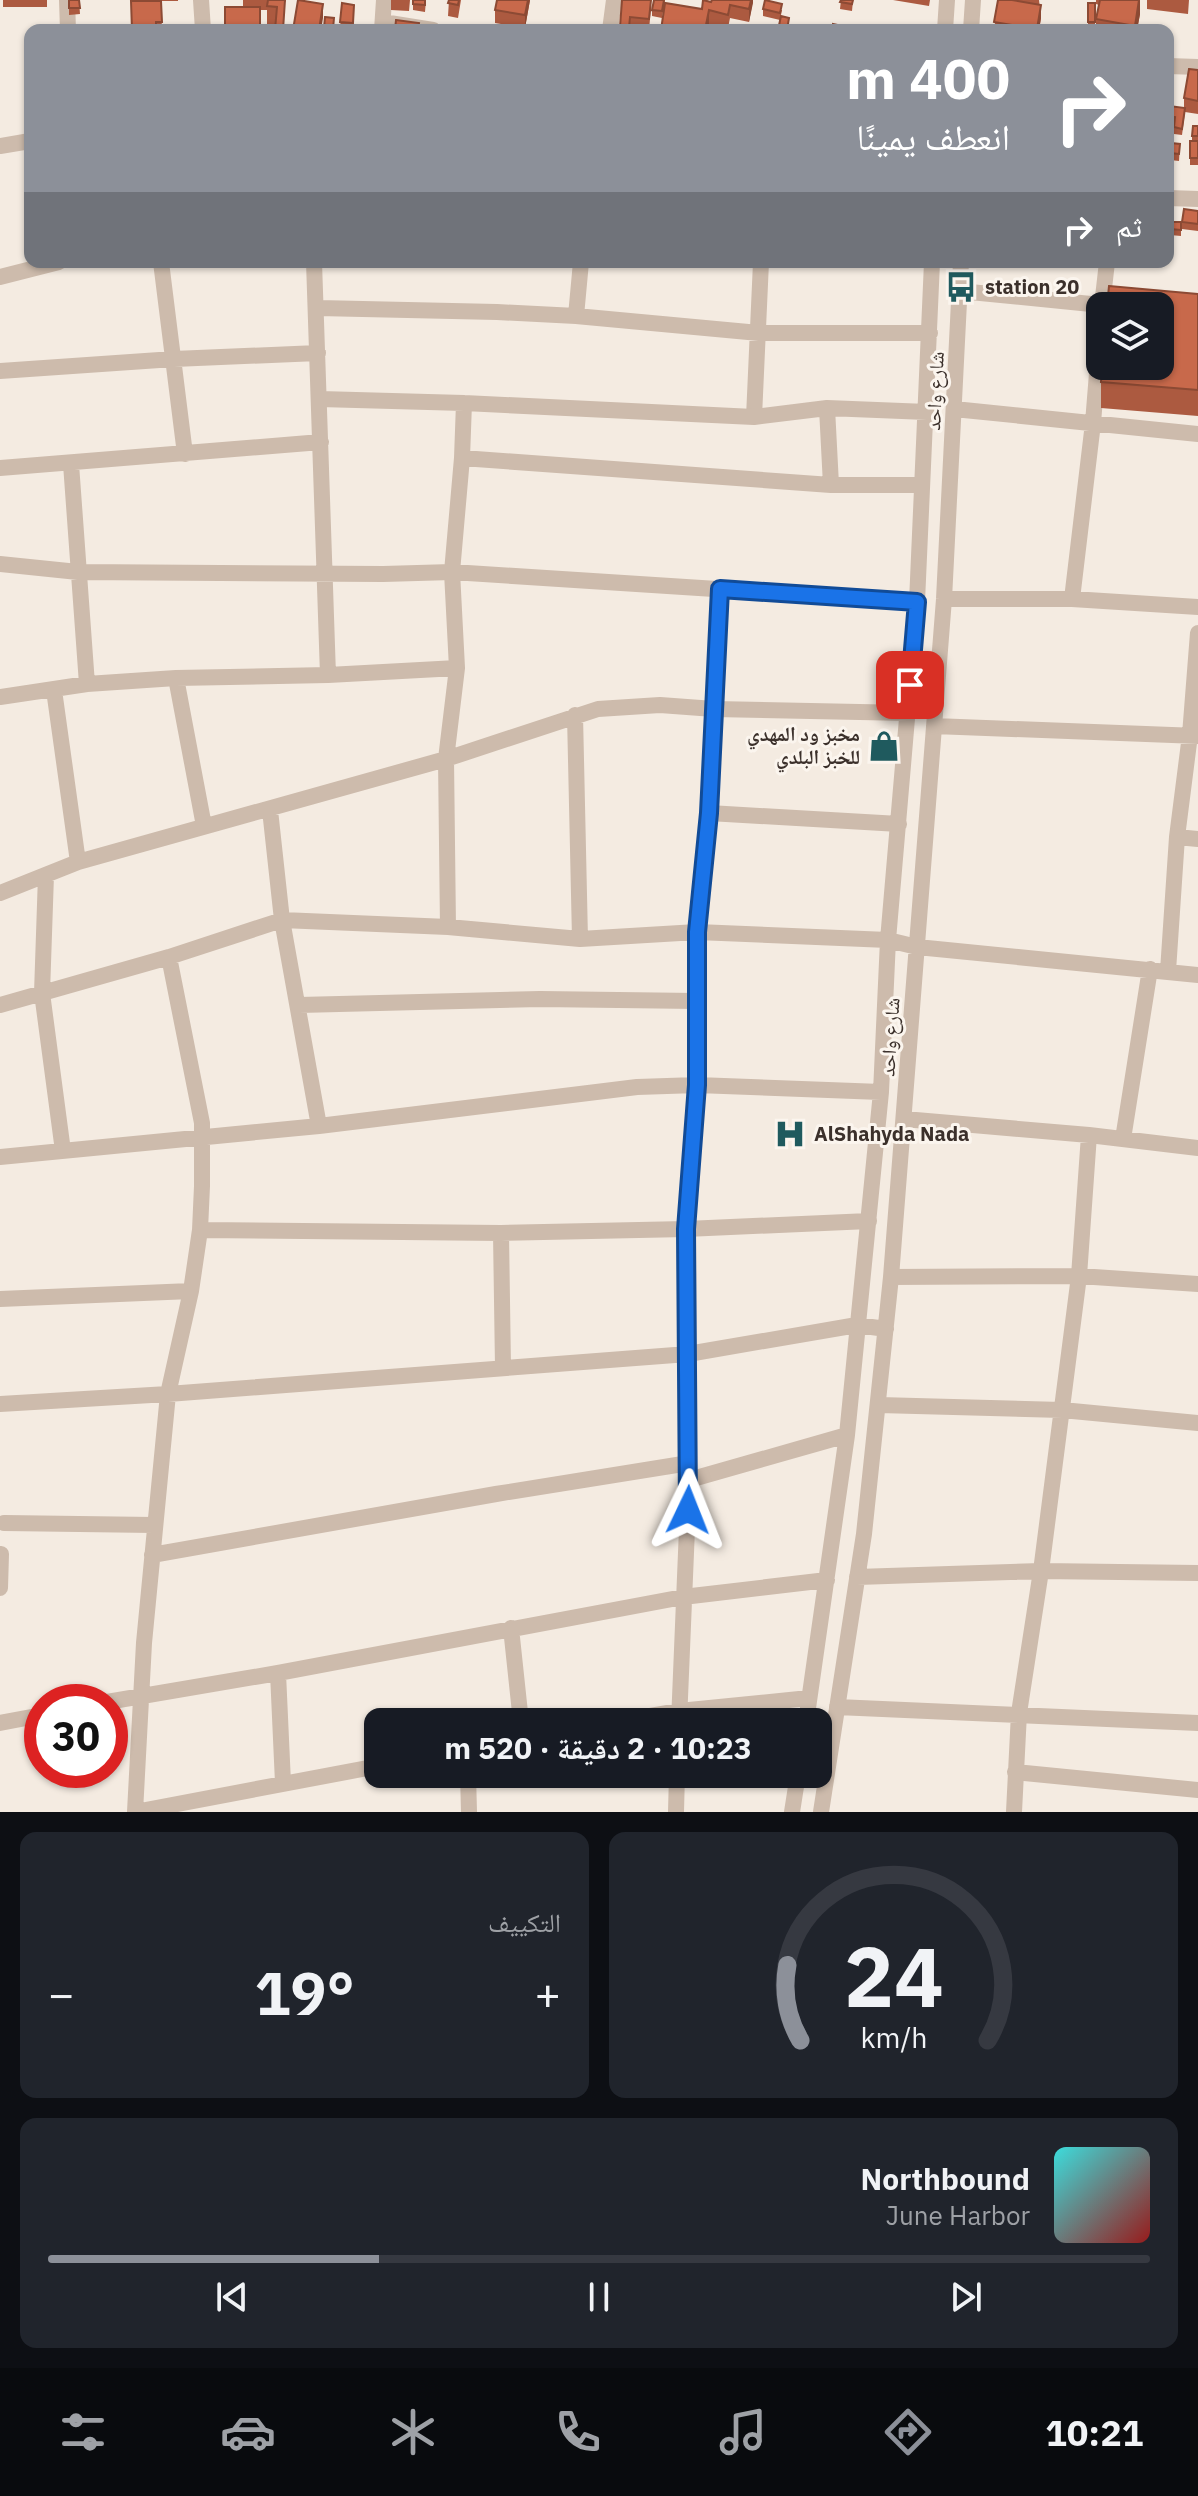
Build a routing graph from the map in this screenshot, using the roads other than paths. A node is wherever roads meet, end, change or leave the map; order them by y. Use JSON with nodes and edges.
{"nodes":[{"id":1,"x":67,"y":0,"type":"edge"},
{"id":2,"x":201,"y":0,"type":"edge"},
{"id":3,"x":384,"y":0,"type":"edge"},
{"id":4,"x":614,"y":0,"type":"edge"},
{"id":5,"x":947,"y":0,"type":"edge"},
{"id":6,"x":973,"y":0,"type":"edge"},
{"id":7,"x":68,"y":24,"type":"edge"},
{"id":8,"x":203,"y":24,"type":"edge"},
{"id":9,"x":382,"y":24,"type":"edge"},
{"id":10,"x":611,"y":24,"type":"edge"},
{"id":11,"x":945,"y":24,"type":"edge"},
{"id":12,"x":971,"y":24,"type":"edge"},
{"id":13,"x":1174,"y":66,"type":"edge"},
{"id":14,"x":1198,"y":67,"type":"edge"},
{"id":15,"x":24,"y":142,"type":"edge"},
{"id":16,"x":0,"y":146,"type":"edge"},
{"id":17,"x":1174,"y":198,"type":"edge"},
{"id":18,"x":1198,"y":199,"type":"edge"},
{"id":19,"x":35,"y":268,"type":"edge"},
{"id":20,"x":162,"y":268,"type":"edge"},
{"id":21,"x":315,"y":268,"type":"edge"},
{"id":22,"x":580,"y":268,"type":"edge"},
{"id":23,"x":761,"y":268,"type":"edge"},
{"id":24,"x":932,"y":268,"type":"edge"},
{"id":25,"x":961,"y":268,"type":"edge"},
{"id":26,"x":1106,"y":268,"type":"edge"},
{"id":27,"x":0,"y":277,"type":"edge"},
{"id":28,"x":960,"y":291,"type":"junction"},
{"id":29,"x":1104,"y":292,"type":"edge"},
{"id":30,"x":1086,"y":304,"type":"edge"},
{"id":31,"x":318,"y":308,"type":"junction"},
{"id":32,"x":576,"y":316,"type":"junction"},
{"id":33,"x":759,"y":333,"type":"junction"},
{"id":34,"x":930,"y":333,"type":"junction"},
{"id":35,"x":318,"y":353,"type":"junction"},
{"id":36,"x":174,"y":359,"type":"junction"},
{"id":37,"x":0,"y":371,"type":"edge"},
{"id":38,"x":1096,"y":380,"type":"edge"},
{"id":39,"x":320,"y":399,"type":"junction"},
{"id":40,"x":464,"y":403,"type":"junction"},
{"id":41,"x":827,"y":408,"type":"junction"},
{"id":42,"x":954,"y":409,"type":"junction"},
{"id":43,"x":927,"y":412,"type":"junction"},
{"id":44,"x":754,"y":417,"type":"junction"},
{"id":45,"x":1093,"y":423,"type":"junction"},
{"id":46,"x":1198,"y":434,"type":"edge"},
{"id":47,"x":321,"y":442,"type":"junction"},
{"id":48,"x":185,"y":454,"type":"junction"},
{"id":49,"x":462,"y":458,"type":"junction"},
{"id":50,"x":71,"y":464,"type":"junction"},
{"id":51,"x":0,"y":468,"type":"edge"},
{"id":52,"x":831,"y":485,"type":"junction"},
{"id":53,"x":922,"y":485,"type":"junction"},
{"id":54,"x":0,"y":564,"type":"edge"},
{"id":55,"x":78,"y":572,"type":"junction"},
{"id":56,"x":452,"y":572,"type":"junction"},
{"id":57,"x":324,"y":573,"type":"junction"},
{"id":58,"x":720,"y":589,"type":"junction"},
{"id":59,"x":944,"y":599,"type":"junction"},
{"id":60,"x":1072,"y":599,"type":"junction"},
{"id":61,"x":917,"y":602,"type":"junction"},
{"id":62,"x":1198,"y":607,"type":"edge"},
{"id":63,"x":1198,"y":633,"type":"edge"},
{"id":64,"x":457,"y":668,"type":"junction"},
{"id":65,"x":328,"y":675,"type":"junction"},
{"id":66,"x":176,"y":678,"type":"junction"},
{"id":67,"x":87,"y":684,"type":"junction"},
{"id":68,"x":54,"y":690,"type":"junction"},
{"id":69,"x":0,"y":697,"type":"edge"},
{"id":70,"x":714,"y":709,"type":"junction"},
{"id":71,"x":908,"y":713,"type":"junction"},
{"id":72,"x":575,"y":715,"type":"junction"},
{"id":73,"x":934,"y":726,"type":"junction"},
{"id":74,"x":1194,"y":735,"type":"edge"},
{"id":75,"x":446,"y":759,"type":"junction"},
{"id":76,"x":270,"y":810,"type":"junction"},
{"id":77,"x":709,"y":813,"type":"junction"},
{"id":78,"x":899,"y":824,"type":"junction"},
{"id":79,"x":204,"y":826,"type":"junction"},
{"id":80,"x":1177,"y":837,"type":"junction"},
{"id":81,"x":1198,"y":839,"type":"edge"},
{"id":82,"x":78,"y":862,"type":"junction"},
{"id":83,"x":46,"y":875,"type":"junction"},
{"id":84,"x":0,"y":893,"type":"edge"},
{"id":85,"x":282,"y":920,"type":"junction"},
{"id":86,"x":448,"y":927,"type":"junction"},
{"id":87,"x":697,"y":932,"type":"junction"},
{"id":88,"x":580,"y":939,"type":"junction"},
{"id":89,"x":888,"y":940,"type":"junction"},
{"id":90,"x":917,"y":947,"type":"junction"},
{"id":91,"x":169,"y":957,"type":"junction"},
{"id":92,"x":1150,"y":969,"type":"junction"},
{"id":93,"x":1168,"y":971,"type":"junction"},
{"id":94,"x":1198,"y":975,"type":"edge"},
{"id":95,"x":42,"y":993,"type":"junction"},
{"id":96,"x":696,"y":1001,"type":"junction"},
{"id":97,"x":0,"y":1005,"type":"edge"},
{"id":98,"x":299,"y":1005,"type":"junction"},
{"id":99,"x":697,"y":1085,"type":"junction"},
{"id":100,"x":881,"y":1092,"type":"junction"},
{"id":101,"x":904,"y":1119,"type":"junction"},
{"id":102,"x":319,"y":1126,"type":"junction"},
{"id":103,"x":1089,"y":1135,"type":"junction"},
{"id":104,"x":204,"y":1137,"type":"junction"},
{"id":105,"x":1123,"y":1139,"type":"junction"},
{"id":106,"x":1198,"y":1148,"type":"edge"},
{"id":107,"x":63,"y":1151,"type":"junction"},
{"id":108,"x":0,"y":1157,"type":"edge"},
{"id":109,"x":869,"y":1221,"type":"junction"},
{"id":110,"x":686,"y":1229,"type":"junction"},
{"id":111,"x":200,"y":1230,"type":"junction"},
{"id":112,"x":501,"y":1233,"type":"junction"},
{"id":113,"x":1079,"y":1276,"type":"junction"},
{"id":114,"x":891,"y":1277,"type":"junction"},
{"id":115,"x":1198,"y":1284,"type":"edge"},
{"id":116,"x":191,"y":1291,"type":"junction"},
{"id":117,"x":0,"y":1299,"type":"edge"},
{"id":118,"x":857,"y":1325,"type":"junction"},
{"id":119,"x":886,"y":1329,"type":"junction"},
{"id":120,"x":688,"y":1354,"type":"junction"},
{"id":121,"x":503,"y":1368,"type":"junction"},
{"id":122,"x":168,"y":1394,"type":"junction"},
{"id":123,"x":0,"y":1404,"type":"edge"},
{"id":124,"x":879,"y":1405,"type":"junction"},
{"id":125,"x":1062,"y":1410,"type":"junction"},
{"id":126,"x":1198,"y":1423,"type":"edge"},
{"id":127,"x":847,"y":1435,"type":"junction"},
{"id":128,"x":689,"y":1463,"type":"junction"},
{"id":129,"x":689,"y":1480,"type":"junction"},
{"id":130,"x":4,"y":1523,"type":"dead end"},
{"id":131,"x":154,"y":1525,"type":"junction"},
{"id":132,"x":1,"y":1554,"type":"edge"},
{"id":133,"x":152,"y":1555,"type":"junction"},
{"id":134,"x":1041,"y":1571,"type":"junction"},
{"id":135,"x":1198,"y":1573,"type":"edge"},
{"id":136,"x":857,"y":1577,"type":"junction"},
{"id":137,"x":827,"y":1580,"type":"junction"},
{"id":138,"x":0,"y":1588,"type":"edge"},
{"id":139,"x":683,"y":1597,"type":"junction"},
{"id":140,"x":511,"y":1628,"type":"junction"},
{"id":141,"x":278,"y":1673,"type":"junction"},
{"id":142,"x":141,"y":1696,"type":"junction"},
{"id":143,"x":128,"y":1698,"type":"edge"},
{"id":144,"x":809,"y":1698,"type":"junction"},
{"id":145,"x":837,"y":1707,"type":"junction"},
{"id":146,"x":520,"y":1708,"type":"edge"},
{"id":147,"x":679,"y":1708,"type":"edge"},
{"id":148,"x":737,"y":1708,"type":"edge"},
{"id":149,"x":808,"y":1708,"type":"edge"},
{"id":150,"x":1019,"y":1713,"type":"junction"},
{"id":151,"x":24,"y":1718,"type":"edge"},
{"id":152,"x":0,"y":1723,"type":"edge"},
{"id":153,"x":1198,"y":1723,"type":"edge"},
{"id":154,"x":364,"y":1769,"type":"edge"},
{"id":155,"x":1015,"y":1772,"type":"junction"},
{"id":156,"x":283,"y":1783,"type":"junction"},
{"id":157,"x":468,"y":1788,"type":"edge"},
{"id":158,"x":677,"y":1788,"type":"edge"},
{"id":159,"x":796,"y":1788,"type":"edge"},
{"id":160,"x":1198,"y":1790,"type":"edge"},
{"id":161,"x":135,"y":1812,"type":"edge"},
{"id":162,"x":469,"y":1812,"type":"edge"},
{"id":163,"x":676,"y":1812,"type":"edge"},
{"id":164,"x":792,"y":1812,"type":"edge"},
{"id":165,"x":821,"y":1812,"type":"edge"},
{"id":166,"x":1014,"y":1812,"type":"edge"}],
"edges":[{"from":1,"to":7,"type":"street"},
{"from":2,"to":8,"type":"street"},
{"from":3,"to":9,"type":"street"},
{"from":4,"to":10,"type":"street"},
{"from":5,"to":11,"type":"street"},
{"from":6,"to":12,"type":"street"},
{"from":13,"to":14,"type":"street"},
{"from":15,"to":16,"type":"street"},
{"from":17,"to":18,"type":"street"},
{"from":19,"to":27,"type":"street"},
{"from":20,"to":36,"type":"street"},
{"from":21,"to":31,"type":"street"},
{"from":22,"to":32,"type":"street"},
{"from":23,"to":33,"type":"street"},
{"from":24,"to":34,"type":"street","name":"شارع واحد"},
{"from":25,"to":28,"type":"street","name":"شارع واحد"},
{"from":26,"to":29,"type":"street"},
{"from":28,"to":30,"type":"street"},
{"from":28,"to":42,"type":"street","name":"شارع واحد"},
{"from":31,"to":32,"type":"street"},
{"from":31,"to":35,"type":"street"},
{"from":32,"to":33,"type":"street"},
{"from":33,"to":34,"type":"street"},
{"from":33,"to":44,"type":"street"},
{"from":34,"to":43,"type":"street","name":"شارع واحد"},
{"from":35,"to":36,"type":"street"},
{"from":35,"to":39,"type":"street"},
{"from":36,"to":37,"type":"street"},
{"from":36,"to":48,"type":"street"},
{"from":38,"to":45,"type":"street"},
{"from":39,"to":40,"type":"street"},
{"from":39,"to":47,"type":"street"},
{"from":40,"to":44,"type":"street"},
{"from":40,"to":49,"type":"street"},
{"from":41,"to":43,"type":"street"},
{"from":41,"to":44,"type":"street"},
{"from":41,"to":52,"type":"street"},
{"from":42,"to":45,"type":"street"},
{"from":42,"to":59,"type":"street","name":"شارع واحد"},
{"from":43,"to":53,"type":"street","name":"شارع واحد"},
{"from":45,"to":46,"type":"street"},
{"from":45,"to":60,"type":"street"},
{"from":47,"to":48,"type":"street"},
{"from":47,"to":57,"type":"street"},
{"from":48,"to":50,"type":"street"},
{"from":49,"to":52,"type":"street"},
{"from":49,"to":56,"type":"street"},
{"from":50,"to":51,"type":"street"},
{"from":50,"to":55,"type":"street"},
{"from":52,"to":53,"type":"street"},
{"from":53,"to":61,"type":"street","name":"شارع واحد"},
{"from":54,"to":55,"type":"street"},
{"from":55,"to":57,"type":"street"},
{"from":55,"to":67,"type":"street"},
{"from":56,"to":57,"type":"street"},
{"from":56,"to":58,"type":"street"},
{"from":56,"to":64,"type":"street"},
{"from":57,"to":65,"type":"street"},
{"from":58,"to":61,"type":"street"},
{"from":58,"to":70,"type":"street"},
{"from":59,"to":60,"type":"street"},
{"from":59,"to":73,"type":"street","name":"شارع واحد"},
{"from":60,"to":62,"type":"street"},
{"from":61,"to":71,"type":"street","name":"شارع واحد"},
{"from":63,"to":74,"type":"street"},
{"from":64,"to":65,"type":"street"},
{"from":64,"to":75,"type":"street"},
{"from":65,"to":66,"type":"street"},
{"from":66,"to":67,"type":"street"},
{"from":66,"to":79,"type":"street"},
{"from":67,"to":68,"type":"street"},
{"from":68,"to":69,"type":"street"},
{"from":68,"to":82,"type":"street"},
{"from":70,"to":71,"type":"street"},
{"from":70,"to":72,"type":"street"},
{"from":70,"to":77,"type":"street"},
{"from":71,"to":78,"type":"street","name":"شارع واحد"},
{"from":72,"to":75,"type":"street"},
{"from":72,"to":88,"type":"street"},
{"from":73,"to":74,"type":"street"},
{"from":73,"to":90,"type":"street","name":"شارع واحد"},
{"from":74,"to":80,"type":"street"},
{"from":75,"to":76,"type":"street"},
{"from":75,"to":86,"type":"street"},
{"from":76,"to":79,"type":"street"},
{"from":76,"to":85,"type":"street"},
{"from":77,"to":78,"type":"street"},
{"from":77,"to":87,"type":"street"},
{"from":78,"to":89,"type":"street","name":"شارع واحد"},
{"from":79,"to":82,"type":"street"},
{"from":80,"to":81,"type":"street"},
{"from":80,"to":93,"type":"street"},
{"from":82,"to":83,"type":"street"},
{"from":83,"to":84,"type":"street"},
{"from":83,"to":95,"type":"street"},
{"from":85,"to":86,"type":"street"},
{"from":85,"to":91,"type":"street"},
{"from":85,"to":98,"type":"street"},
{"from":86,"to":88,"type":"street"},
{"from":87,"to":88,"type":"street"},
{"from":87,"to":89,"type":"street"},
{"from":87,"to":96,"type":"street"},
{"from":89,"to":90,"type":"street"},
{"from":89,"to":100,"type":"street","name":"شارع واحد"},
{"from":90,"to":92,"type":"street"},
{"from":90,"to":101,"type":"street","name":"شارع واحد"},
{"from":91,"to":95,"type":"street"},
{"from":91,"to":104,"type":"street"},
{"from":92,"to":93,"type":"street"},
{"from":92,"to":105,"type":"street"},
{"from":93,"to":94,"type":"street"},
{"from":95,"to":97,"type":"street"},
{"from":95,"to":107,"type":"street"},
{"from":96,"to":98,"type":"street"},
{"from":96,"to":99,"type":"street"},
{"from":98,"to":102,"type":"street"},
{"from":99,"to":100,"type":"street"},
{"from":99,"to":102,"type":"street"},
{"from":99,"to":110,"type":"street"},
{"from":100,"to":109,"type":"street","name":"شارع واحد"},
{"from":101,"to":103,"type":"street"},
{"from":101,"to":114,"type":"street","name":"شارع واحد"},
{"from":102,"to":104,"type":"street"},
{"from":103,"to":105,"type":"street"},
{"from":103,"to":113,"type":"street"},
{"from":104,"to":107,"type":"street"},
{"from":104,"to":111,"type":"street"},
{"from":105,"to":106,"type":"street"},
{"from":107,"to":108,"type":"street"},
{"from":109,"to":110,"type":"street"},
{"from":109,"to":118,"type":"street","name":"شارع واحد"},
{"from":110,"to":112,"type":"street"},
{"from":110,"to":120,"type":"street"},
{"from":111,"to":112,"type":"street"},
{"from":111,"to":116,"type":"street"},
{"from":112,"to":121,"type":"street"},
{"from":113,"to":114,"type":"street"},
{"from":113,"to":115,"type":"street"},
{"from":113,"to":125,"type":"street"},
{"from":114,"to":119,"type":"street","name":"شارع واحد"},
{"from":116,"to":117,"type":"street"},
{"from":116,"to":122,"type":"street"},
{"from":118,"to":119,"type":"street"},
{"from":118,"to":120,"type":"street"},
{"from":118,"to":127,"type":"street","name":"شارع واحد"},
{"from":119,"to":124,"type":"street","name":"شارع واحد"},
{"from":120,"to":121,"type":"street"},
{"from":120,"to":128,"type":"street"},
{"from":121,"to":122,"type":"street"},
{"from":122,"to":123,"type":"street"},
{"from":122,"to":131,"type":"street"},
{"from":124,"to":125,"type":"street"},
{"from":124,"to":136,"type":"street","name":"شارع واحد"},
{"from":125,"to":126,"type":"street"},
{"from":125,"to":134,"type":"street"},
{"from":127,"to":129,"type":"street"},
{"from":127,"to":137,"type":"street","name":"شارع واحد"},
{"from":128,"to":129,"type":"street"},
{"from":128,"to":133,"type":"street"},
{"from":129,"to":139,"type":"street"},
{"from":130,"to":131,"type":"street"},
{"from":131,"to":133,"type":"street"},
{"from":132,"to":138,"type":"street"},
{"from":133,"to":142,"type":"street"},
{"from":134,"to":135,"type":"street"},
{"from":134,"to":136,"type":"street"},
{"from":134,"to":150,"type":"street"},
{"from":136,"to":145,"type":"street","name":"شارع واحد"},
{"from":137,"to":139,"type":"street"},
{"from":137,"to":144,"type":"street","name":"شارع واحد"},
{"from":139,"to":140,"type":"street"},
{"from":139,"to":147,"type":"street"},
{"from":140,"to":141,"type":"street"},
{"from":140,"to":146,"type":"street"},
{"from":141,"to":142,"type":"street"},
{"from":141,"to":156,"type":"street"},
{"from":142,"to":143,"type":"street"},
{"from":142,"to":161,"type":"street"},
{"from":144,"to":148,"type":"street"},
{"from":144,"to":149,"type":"street","name":"شارع واحد"},
{"from":145,"to":150,"type":"street"},
{"from":145,"to":165,"type":"street","name":"شارع واحد"},
{"from":150,"to":153,"type":"street"},
{"from":150,"to":155,"type":"street"},
{"from":151,"to":152,"type":"street"},
{"from":154,"to":156,"type":"street"},
{"from":155,"to":160,"type":"street"},
{"from":155,"to":166,"type":"street"},
{"from":156,"to":161,"type":"street"},
{"from":157,"to":162,"type":"street"},
{"from":158,"to":163,"type":"street"},
{"from":159,"to":164,"type":"street"}]}
